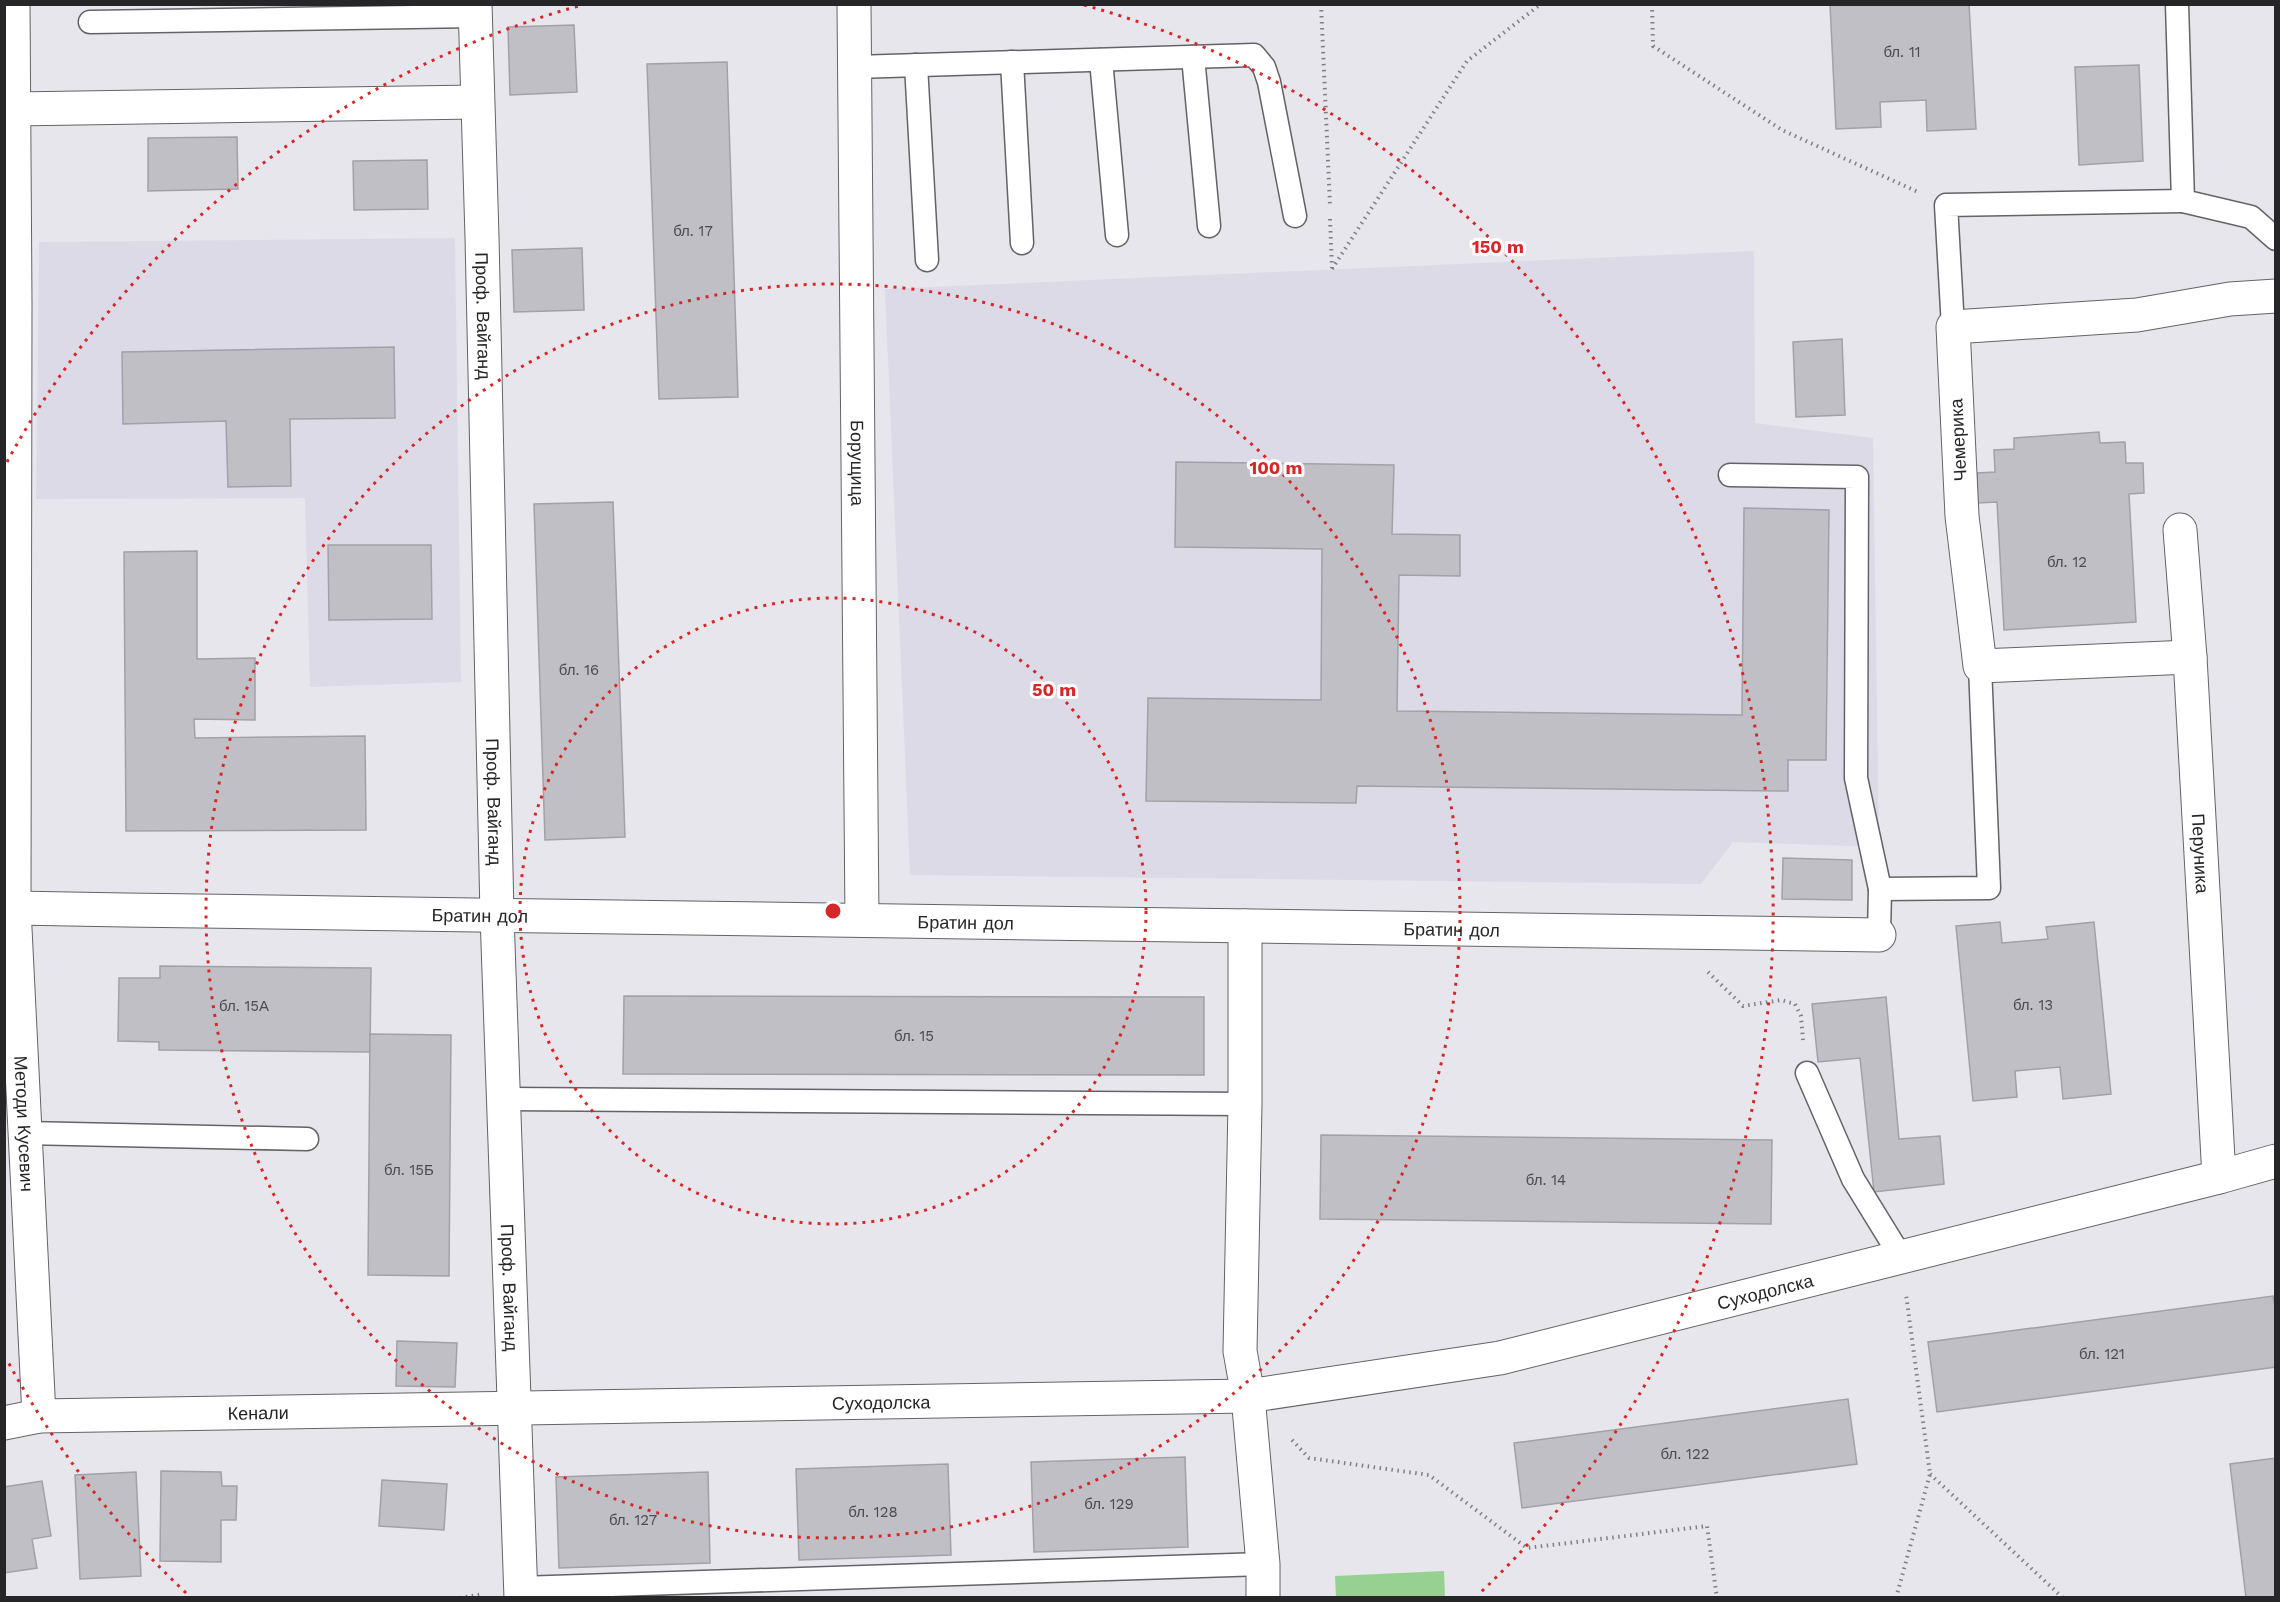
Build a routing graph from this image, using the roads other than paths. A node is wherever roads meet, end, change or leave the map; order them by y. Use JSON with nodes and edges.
{"nodes":[{"id":1,"x":12,"y":4,"type":"edge"},
{"id":2,"x":854,"y":4,"type":"edge"},
{"id":3,"x":2177,"y":4,"type":"edge"},
{"id":4,"x":475,"y":10,"type":"edge"},
{"id":5,"x":90,"y":22,"type":"dead end"},
{"id":6,"x":1193,"y":57,"type":"junction"},
{"id":7,"x":1101,"y":60,"type":"junction"},
{"id":8,"x":1012,"y":62,"type":"junction"},
{"id":9,"x":916,"y":65,"type":"junction"},
{"id":10,"x":855,"y":67,"type":"junction"},
{"id":11,"x":477,"y":102,"type":"junction"},
{"id":12,"x":14,"y":109,"type":"junction"},
{"id":13,"x":9,"y":164,"type":"edge"},
{"id":14,"x":2183,"y":201,"type":"junction"},
{"id":15,"x":1295,"y":216,"type":"dead end"},
{"id":16,"x":1209,"y":226,"type":"dead end"},
{"id":17,"x":1117,"y":235,"type":"dead end"},
{"id":18,"x":2276,"y":239,"type":"edge"},
{"id":19,"x":1023,"y":243,"type":"dead end"},
{"id":20,"x":927,"y":260,"type":"dead end"},
{"id":21,"x":2276,"y":296,"type":"edge"},
{"id":22,"x":10,"y":303,"type":"edge"},
{"id":23,"x":1953,"y":327,"type":"junction"},
{"id":24,"x":1730,"y":475,"type":"dead end"},
{"id":25,"x":10,"y":479,"type":"edge"},
{"id":26,"x":2180,"y":530,"type":"dead end"},
{"id":27,"x":2190,"y":657,"type":"junction"},
{"id":28,"x":1980,"y":666,"type":"junction"},
{"id":29,"x":1880,"y":889,"type":"junction"},
{"id":30,"x":9,"y":909,"type":"edge"},
{"id":31,"x":497,"y":915,"type":"junction"},
{"id":32,"x":862,"y":920,"type":"junction"},
{"id":33,"x":1245,"y":926,"type":"junction"},
{"id":34,"x":1880,"y":935,"type":"joint"},
{"id":35,"x":1807,"y":1073,"type":"road end"},
{"id":36,"x":503,"y":1099,"type":"junction"},
{"id":37,"x":1245,"y":1104,"type":"junction"},
{"id":38,"x":25,"y":1133,"type":"junction"},
{"id":39,"x":307,"y":1139,"type":"dead end"},
{"id":40,"x":2276,"y":1161,"type":"edge"},
{"id":41,"x":2219,"y":1177,"type":"junction"},
{"id":42,"x":1901,"y":1257,"type":"junction"},
{"id":43,"x":1248,"y":1396,"type":"junction"},
{"id":44,"x":514,"y":1410,"type":"junction"},
{"id":45,"x":39,"y":1416,"type":"junction"},
{"id":46,"x":4,"y":1423,"type":"edge"},
{"id":47,"x":1263,"y":1564,"type":"junction"},
{"id":48,"x":521,"y":1593,"type":"edge"},
{"id":49,"x":1263,"y":1598,"type":"edge"}],
"edges":[{"from":1,"to":12,"type":"street","name":"Методи Кусевич"},
{"from":2,"to":10,"type":"street","name":"Борущица"},
{"from":3,"to":14,"type":"lane"},
{"from":4,"to":5,"type":"lane"},
{"from":4,"to":11,"type":"street","name":"Проф. Вайганд"},
{"from":6,"to":7,"type":"lane"},
{"from":6,"to":15,"type":"lane"},
{"from":6,"to":16,"type":"lane"},
{"from":7,"to":8,"type":"lane"},
{"from":7,"to":17,"type":"lane"},
{"from":8,"to":9,"type":"lane"},
{"from":8,"to":19,"type":"lane"},
{"from":9,"to":10,"type":"lane"},
{"from":9,"to":20,"type":"lane"},
{"from":10,"to":32,"type":"street","name":"Борущица"},
{"from":11,"to":12,"type":"street"},
{"from":11,"to":31,"type":"street","name":"Проф. Вайганд"},
{"from":12,"to":13,"type":"street","name":"Методи Кусевич"},
{"from":13,"to":22,"type":"street","name":"Методи Кусевич"},
{"from":14,"to":18,"type":"lane"},
{"from":14,"to":23,"type":"lane"},
{"from":21,"to":23,"type":"street"},
{"from":22,"to":25,"type":"street","name":"Методи Кусевич"},
{"from":23,"to":28,"type":"street","name":"Чемерика"},
{"from":24,"to":29,"type":"lane","name":"Братин дол"},
{"from":25,"to":30,"type":"street","name":"Методи Кусевич"},
{"from":26,"to":27,"type":"street","name":"Перуника"},
{"from":27,"to":28,"type":"street"},
{"from":27,"to":41,"type":"street","name":"Перуника"},
{"from":28,"to":29,"type":"lane"},
{"from":29,"to":34,"type":"lane","name":"Братин дол"},
{"from":30,"to":31,"type":"street","name":"Братин дол"},
{"from":30,"to":38,"type":"street","name":"Методи Кусевич"},
{"from":31,"to":32,"type":"street","name":"Братин дол"},
{"from":31,"to":36,"type":"street","name":"Проф. Вайганд"},
{"from":32,"to":33,"type":"street","name":"Братин дол"},
{"from":33,"to":34,"type":"street","name":"Братин дол"},
{"from":33,"to":37,"type":"street"},
{"from":35,"to":42,"type":"lane"},
{"from":36,"to":37,"type":"lane"},
{"from":36,"to":44,"type":"street","name":"Проф. Вайганд"},
{"from":37,"to":43,"type":"street"},
{"from":38,"to":39,"type":"lane"},
{"from":38,"to":45,"type":"street","name":"Методи Кусевич"},
{"from":40,"to":41,"type":"street","name":"Суходолска"},
{"from":41,"to":42,"type":"street","name":"Суходолска"},
{"from":42,"to":43,"type":"street","name":"Суходолска"},
{"from":43,"to":44,"type":"street","name":"Суходолска"},
{"from":43,"to":47,"type":"street"},
{"from":44,"to":45,"type":"street","name":"Кенали"},
{"from":44,"to":48,"type":"street","name":"Проф. Вайганд"},
{"from":45,"to":46,"type":"street","name":"Кенали"},
{"from":47,"to":48,"type":"lane"},
{"from":47,"to":49,"type":"street"}]}
